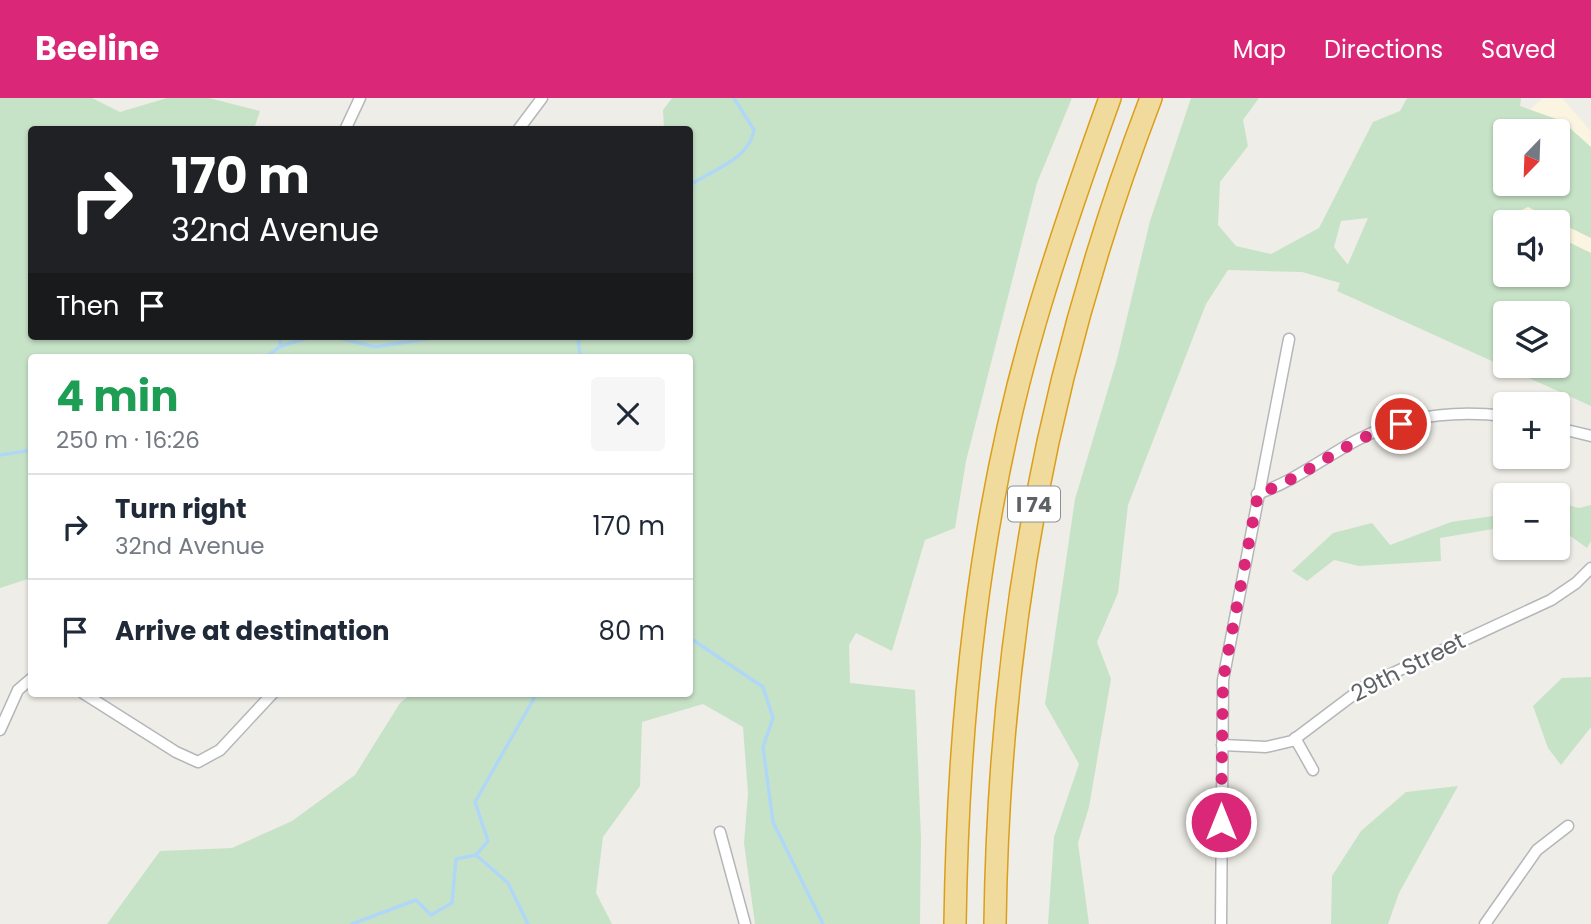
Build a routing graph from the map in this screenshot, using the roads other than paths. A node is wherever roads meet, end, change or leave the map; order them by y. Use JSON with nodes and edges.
{"nodes":[{"id":1,"x":360,"y":98,"type":"edge"},
{"id":2,"x":542,"y":98,"type":"edge"},
{"id":3,"x":1110,"y":98,"type":"edge"},
{"id":4,"x":1151,"y":98,"type":"edge"},
{"id":5,"x":347,"y":126,"type":"edge"},
{"id":6,"x":521,"y":126,"type":"edge"},
{"id":7,"x":1289,"y":339,"type":"dead end"},
{"id":8,"x":1493,"y":415,"type":"edge"},
{"id":9,"x":1570,"y":431,"type":"edge"},
{"id":10,"x":1591,"y":436,"type":"edge"},
{"id":11,"x":1258,"y":494,"type":"junction"},
{"id":12,"x":1591,"y":568,"type":"edge"},
{"id":13,"x":28,"y":681,"type":"edge"},
{"id":14,"x":89,"y":697,"type":"edge"},
{"id":15,"x":269,"y":697,"type":"edge"},
{"id":16,"x":0,"y":730,"type":"edge"},
{"id":17,"x":1295,"y":738,"type":"junction"},
{"id":18,"x":1222,"y":745,"type":"junction"},
{"id":19,"x":1313,"y":770,"type":"dead end"},
{"id":20,"x":1568,"y":827,"type":"dead end"},
{"id":21,"x":720,"y":832,"type":"dead end"},
{"id":22,"x":745,"y":924,"type":"edge"},
{"id":23,"x":955,"y":924,"type":"edge"},
{"id":24,"x":995,"y":924,"type":"edge"},
{"id":25,"x":1221,"y":924,"type":"edge"},
{"id":26,"x":1485,"y":924,"type":"edge"}],
"edges":[{"from":1,"to":5,"type":"street"},
{"from":2,"to":6,"type":"street"},
{"from":3,"to":23,"type":"highway","number":"I 74"},
{"from":4,"to":24,"type":"highway","number":"I 74"},
{"from":7,"to":11,"type":"street"},
{"from":8,"to":11,"type":"street"},
{"from":9,"to":10,"type":"street"},
{"from":11,"to":18,"type":"street"},
{"from":12,"to":17,"type":"street","name":"29th Street"},
{"from":13,"to":16,"type":"street"},
{"from":14,"to":15,"type":"street"},
{"from":17,"to":18,"type":"street","name":"29th Street"},
{"from":17,"to":19,"type":"street"},
{"from":18,"to":25,"type":"street"},
{"from":20,"to":26,"type":"street"},
{"from":21,"to":22,"type":"street"}]}
